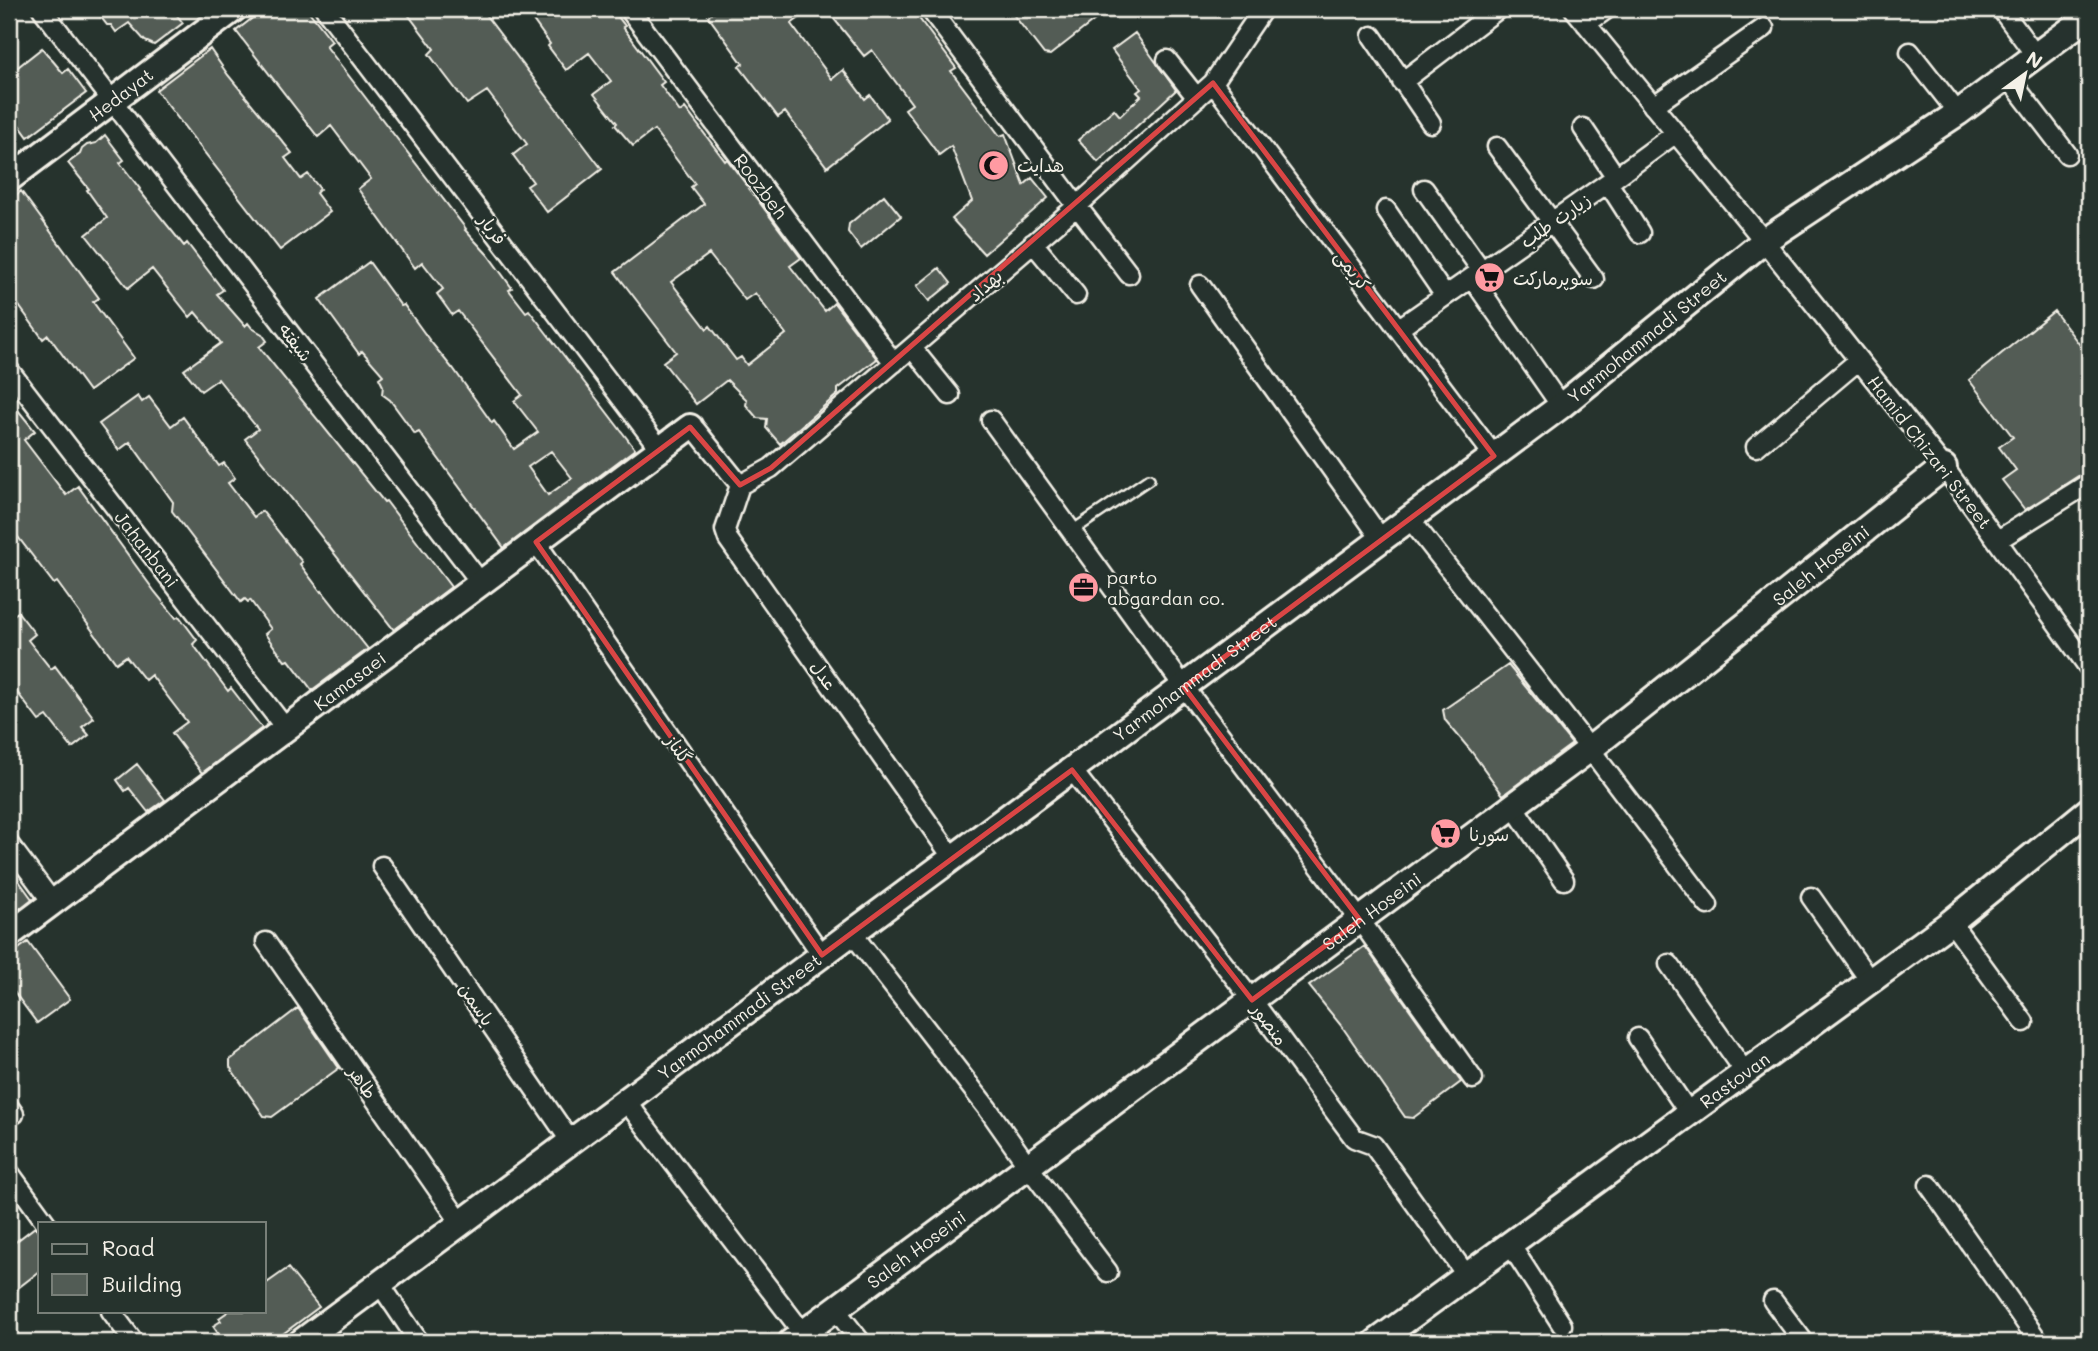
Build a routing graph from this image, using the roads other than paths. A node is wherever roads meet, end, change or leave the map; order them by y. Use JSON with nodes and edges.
{"nodes":[{"id":1,"x":42,"y":9,"type":"edge"},
{"id":2,"x":234,"y":9,"type":"edge"},
{"id":3,"x":326,"y":9,"type":"edge"},
{"id":4,"x":629,"y":9,"type":"edge"},
{"id":5,"x":930,"y":9,"type":"edge"},
{"id":6,"x":1264,"y":9,"type":"edge"},
{"id":7,"x":1498,"y":9,"type":"edge"},
{"id":8,"x":1574,"y":9,"type":"edge"},
{"id":9,"x":1607,"y":9,"type":"edge"},
{"id":10,"x":2001,"y":9,"type":"edge"},
{"id":11,"x":2089,"y":16,"type":"edge"},
{"id":12,"x":1586,"y":24,"type":"junction"},
{"id":13,"x":1764,"y":28,"type":"dead end"},
{"id":14,"x":1372,"y":36,"type":"dead end"},
{"id":15,"x":1910,"y":52,"type":"dead end"},
{"id":16,"x":2036,"y":56,"type":"junction"},
{"id":17,"x":1167,"y":60,"type":"dead end"},
{"id":18,"x":2008,"y":77,"type":"junction"},
{"id":19,"x":1402,"y":82,"type":"junction"},
{"id":20,"x":1213,"y":83,"type":"junction"},
{"id":21,"x":1197,"y":98,"type":"junction"},
{"id":22,"x":112,"y":101,"type":"junction"},
{"id":23,"x":1653,"y":106,"type":"junction"},
{"id":24,"x":1958,"y":113,"type":"junction"},
{"id":25,"x":1431,"y":123,"type":"dead end"},
{"id":26,"x":1583,"y":128,"type":"dead end"},
{"id":27,"x":1676,"y":133,"type":"junction"},
{"id":28,"x":1497,"y":148,"type":"dead end"},
{"id":29,"x":2067,"y":154,"type":"dead end"},
{"id":30,"x":9,"y":179,"type":"edge"},
{"id":31,"x":1612,"y":180,"type":"junction"},
{"id":32,"x":1424,"y":190,"type":"dead end"},
{"id":33,"x":1076,"y":206,"type":"junction"},
{"id":34,"x":1386,"y":210,"type":"dead end"},
{"id":35,"x":1553,"y":221,"type":"junction"},
{"id":36,"x":1640,"y":233,"type":"dead end"},
{"id":37,"x":1764,"y":241,"type":"junction"},
{"id":38,"x":1033,"y":243,"type":"junction"},
{"id":39,"x":1129,"y":274,"type":"dead end"},
{"id":40,"x":1477,"y":274,"type":"junction"},
{"id":41,"x":1594,"y":279,"type":"dead end"},
{"id":42,"x":1200,"y":285,"type":"dead end"},
{"id":43,"x":1076,"y":295,"type":"dead end"},
{"id":44,"x":1445,"y":296,"type":"junction"},
{"id":45,"x":1398,"y":329,"type":"junction"},
{"id":46,"x":912,"y":348,"type":"junction"},
{"id":47,"x":1859,"y":360,"type":"junction"},
{"id":48,"x":894,"y":363,"type":"junction"},
{"id":49,"x":9,"y":370,"type":"edge"},
{"id":50,"x":950,"y":395,"type":"dead end"},
{"id":51,"x":1561,"y":406,"type":"junction"},
{"id":52,"x":991,"y":420,"type":"dead end"},
{"id":53,"x":690,"y":428,"type":"joint"},
{"id":54,"x":1756,"y":447,"type":"dead end"},
{"id":55,"x":660,"y":449,"type":"junction"},
{"id":56,"x":1494,"y":456,"type":"junction"},
{"id":57,"x":1944,"y":467,"type":"junction"},
{"id":58,"x":1149,"y":479,"type":"dead end"},
{"id":59,"x":2089,"y":482,"type":"edge"},
{"id":60,"x":740,"y":485,"type":"junction"},
{"id":61,"x":1410,"y":519,"type":"junction"},
{"id":62,"x":1072,"y":531,"type":"junction"},
{"id":63,"x":1382,"y":540,"type":"junction"},
{"id":64,"x":1998,"y":540,"type":"junction"},
{"id":65,"x":536,"y":542,"type":"junction"},
{"id":66,"x":481,"y":583,"type":"junction"},
{"id":67,"x":2089,"y":668,"type":"edge"},
{"id":68,"x":1184,"y":687,"type":"junction"},
{"id":69,"x":286,"y":729,"type":"junction"},
{"id":70,"x":1590,"y":749,"type":"junction"},
{"id":71,"x":1072,"y":770,"type":"junction"},
{"id":72,"x":1513,"y":806,"type":"junction"},
{"id":73,"x":2089,"y":810,"type":"edge"},
{"id":74,"x":9,"y":844,"type":"edge"},
{"id":75,"x":953,"y":858,"type":"junction"},
{"id":76,"x":382,"y":866,"type":"dead end"},
{"id":77,"x":1564,"y":880,"type":"dead end"},
{"id":78,"x":1811,"y":897,"type":"dead end"},
{"id":79,"x":53,"y":903,"type":"junction"},
{"id":80,"x":1708,"y":905,"type":"dead end"},
{"id":81,"x":1360,"y":920,"type":"junction"},
{"id":82,"x":1951,"y":922,"type":"junction"},
{"id":83,"x":852,"y":933,"type":"junction"},
{"id":84,"x":9,"y":935,"type":"edge"},
{"id":85,"x":265,"y":942,"type":"dead end"},
{"id":86,"x":822,"y":955,"type":"junction"},
{"id":87,"x":1669,"y":964,"type":"dead end"},
{"id":88,"x":1870,"y":981,"type":"junction"},
{"id":89,"x":1252,"y":1000,"type":"junction"},
{"id":90,"x":2024,"y":1022,"type":"dead end"},
{"id":91,"x":1638,"y":1038,"type":"dead end"},
{"id":92,"x":1745,"y":1072,"type":"junction"},
{"id":93,"x":1473,"y":1079,"type":"dead end"},
{"id":94,"x":626,"y":1101,"type":"junction"},
{"id":95,"x":1689,"y":1113,"type":"junction"},
{"id":96,"x":571,"y":1142,"type":"junction"},
{"id":97,"x":1028,"y":1166,"type":"junction"},
{"id":98,"x":9,"y":1172,"type":"edge"},
{"id":99,"x":1929,"y":1185,"type":"dead end"},
{"id":100,"x":46,"y":1222,"type":"edge"},
{"id":101,"x":461,"y":1223,"type":"junction"},
{"id":102,"x":1510,"y":1244,"type":"junction"},
{"id":103,"x":1108,"y":1272,"type":"dead end"},
{"id":104,"x":1467,"y":1276,"type":"junction"},
{"id":105,"x":380,"y":1284,"type":"junction"},
{"id":106,"x":1773,"y":1301,"type":"dead end"},
{"id":107,"x":835,"y":1309,"type":"junction"},
{"id":108,"x":112,"y":1312,"type":"edge"},
{"id":109,"x":1562,"y":1325,"type":"dead end"},
{"id":110,"x":797,"y":1338,"type":"edge"},
{"id":111,"x":134,"y":1342,"type":"edge"},
{"id":112,"x":301,"y":1342,"type":"edge"},
{"id":113,"x":419,"y":1342,"type":"edge"},
{"id":114,"x":861,"y":1342,"type":"edge"},
{"id":115,"x":1376,"y":1342,"type":"edge"},
{"id":116,"x":1804,"y":1342,"type":"edge"},
{"id":117,"x":2039,"y":1342,"type":"edge"}],
"edges":[{"from":1,"to":22,"type":"street","name":"شیفته"},
{"from":2,"to":22,"type":"street","name":"Hedayat"},
{"from":3,"to":55,"type":"street","name":"فریار"},
{"from":4,"to":48,"type":"street","name":"Roozbeh"},
{"from":5,"to":33,"type":"street"},
{"from":6,"to":20,"type":"street","name":"بهداد"},
{"from":7,"to":19,"type":"street"},
{"from":8,"to":12,"type":"street","name":"Hamid Chizari Street"},
{"from":9,"to":12,"type":"street"},
{"from":10,"to":16,"type":"street"},
{"from":11,"to":16,"type":"street","name":"Yarmohammadi Street"},
{"from":12,"to":23,"type":"street","name":"Hamid Chizari Street"},
{"from":13,"to":23,"type":"street"},
{"from":14,"to":19,"type":"street"},
{"from":15,"to":24,"type":"street"},
{"from":16,"to":18,"type":"street","name":"Yarmohammadi Street"},
{"from":17,"to":21,"type":"street"},
{"from":18,"to":24,"type":"street","name":"Yarmohammadi Street"},
{"from":18,"to":29,"type":"street"},
{"from":19,"to":25,"type":"street"},
{"from":20,"to":21,"type":"street","name":"بهداد"},
{"from":20,"to":45,"type":"street","name":"کریمی"},
{"from":21,"to":33,"type":"street","name":"بهداد"},
{"from":22,"to":30,"type":"street","name":"Hedayat"},
{"from":22,"to":66,"type":"street","name":"شیفته"},
{"from":23,"to":27,"type":"street","name":"Hamid Chizari Street"},
{"from":24,"to":37,"type":"street","name":"Yarmohammadi Street"},
{"from":26,"to":31,"type":"street"},
{"from":27,"to":31,"type":"street","name":"زیارت طلب"},
{"from":27,"to":37,"type":"street","name":"Hamid Chizari Street"},
{"from":28,"to":35,"type":"street"},
{"from":31,"to":35,"type":"street","name":"زیارت طلب"},
{"from":31,"to":36,"type":"street"},
{"from":32,"to":40,"type":"street"},
{"from":33,"to":38,"type":"street","name":"بهداد"},
{"from":33,"to":39,"type":"street"},
{"from":34,"to":44,"type":"street"},
{"from":35,"to":40,"type":"street","name":"زیارت طلب"},
{"from":35,"to":41,"type":"street"},
{"from":37,"to":47,"type":"street","name":"Hamid Chizari Street"},
{"from":37,"to":51,"type":"street","name":"Yarmohammadi Street"},
{"from":38,"to":43,"type":"street"},
{"from":38,"to":46,"type":"street","name":"بهداد"},
{"from":40,"to":44,"type":"street","name":"زیارت طلب"},
{"from":40,"to":51,"type":"street"},
{"from":42,"to":63,"type":"street"},
{"from":44,"to":45,"type":"street","name":"زیارت طلب"},
{"from":45,"to":56,"type":"street","name":"کریمی"},
{"from":46,"to":48,"type":"street","name":"بهداد"},
{"from":46,"to":50,"type":"street"},
{"from":47,"to":54,"type":"street"},
{"from":47,"to":57,"type":"street","name":"Hamid Chizari Street"},
{"from":48,"to":60,"type":"street","name":"بهداد"},
{"from":49,"to":69,"type":"street","name":"Jahanbani"},
{"from":51,"to":56,"type":"street","name":"Yarmohammadi Street"},
{"from":52,"to":62,"type":"street"},
{"from":53,"to":55,"type":"street","name":"Kamasaei"},
{"from":53,"to":60,"type":"street"},
{"from":55,"to":65,"type":"street","name":"Kamasaei"},
{"from":56,"to":61,"type":"street","name":"Yarmohammadi Street"},
{"from":57,"to":64,"type":"street","name":"Hamid Chizari Street"},
{"from":57,"to":70,"type":"street","name":"Saleh Hoseini"},
{"from":58,"to":62,"type":"lane"},
{"from":59,"to":64,"type":"street"},
{"from":60,"to":75,"type":"street","name":"عدل"},
{"from":61,"to":63,"type":"street","name":"Yarmohammadi Street"},
{"from":61,"to":70,"type":"street"},
{"from":62,"to":68,"type":"street"},
{"from":63,"to":68,"type":"street","name":"Yarmohammadi Street"},
{"from":64,"to":67,"type":"street","name":"Hamid Chizari Street"},
{"from":65,"to":66,"type":"street","name":"Kamasaei"},
{"from":65,"to":86,"type":"street","name":"گلناز"},
{"from":66,"to":69,"type":"street","name":"Kamasaei"},
{"from":68,"to":71,"type":"street","name":"Yarmohammadi Street"},
{"from":68,"to":81,"type":"street"},
{"from":69,"to":79,"type":"street","name":"Kamasaei"},
{"from":70,"to":72,"type":"street","name":"Saleh Hoseini"},
{"from":70,"to":80,"type":"street"},
{"from":71,"to":75,"type":"street","name":"Yarmohammadi Street"},
{"from":71,"to":89,"type":"street","name":"منصور"},
{"from":72,"to":77,"type":"street"},
{"from":72,"to":81,"type":"street","name":"Saleh Hoseini"},
{"from":73,"to":82,"type":"street","name":"Rastovan"},
{"from":74,"to":79,"type":"street"},
{"from":75,"to":83,"type":"street","name":"Yarmohammadi Street"},
{"from":76,"to":96,"type":"street","name":"یاسمن"},
{"from":78,"to":88,"type":"street"},
{"from":79,"to":84,"type":"street","name":"Kamasaei"},
{"from":81,"to":89,"type":"street","name":"Saleh Hoseini"},
{"from":81,"to":93,"type":"street"},
{"from":82,"to":88,"type":"street","name":"Rastovan"},
{"from":82,"to":90,"type":"street"},
{"from":83,"to":86,"type":"street","name":"Yarmohammadi Street"},
{"from":83,"to":97,"type":"street"},
{"from":85,"to":101,"type":"street","name":"طاهر"},
{"from":86,"to":94,"type":"street","name":"Yarmohammadi Street"},
{"from":87,"to":92,"type":"street"},
{"from":88,"to":92,"type":"street","name":"Rastovan"},
{"from":89,"to":97,"type":"street","name":"Saleh Hoseini"},
{"from":89,"to":104,"type":"street","name":"منصور"},
{"from":91,"to":95,"type":"street"},
{"from":92,"to":95,"type":"street","name":"Rastovan"},
{"from":94,"to":96,"type":"street","name":"Yarmohammadi Street"},
{"from":94,"to":110,"type":"street"},
{"from":95,"to":102,"type":"street","name":"Rastovan"},
{"from":96,"to":101,"type":"street","name":"Yarmohammadi Street"},
{"from":97,"to":103,"type":"street"},
{"from":97,"to":107,"type":"street","name":"Saleh Hoseini"},
{"from":98,"to":100,"type":"street"},
{"from":99,"to":117,"type":"street"},
{"from":101,"to":105,"type":"street","name":"Yarmohammadi Street"},
{"from":102,"to":104,"type":"street","name":"Rastovan"},
{"from":102,"to":109,"type":"street"},
{"from":104,"to":115,"type":"street","name":"Rastovan"},
{"from":105,"to":112,"type":"street","name":"Yarmohammadi Street"},
{"from":105,"to":113,"type":"street"},
{"from":106,"to":116,"type":"street"},
{"from":107,"to":110,"type":"street","name":"Saleh Hoseini"},
{"from":107,"to":114,"type":"street"},
{"from":108,"to":111,"type":"street"}]}
